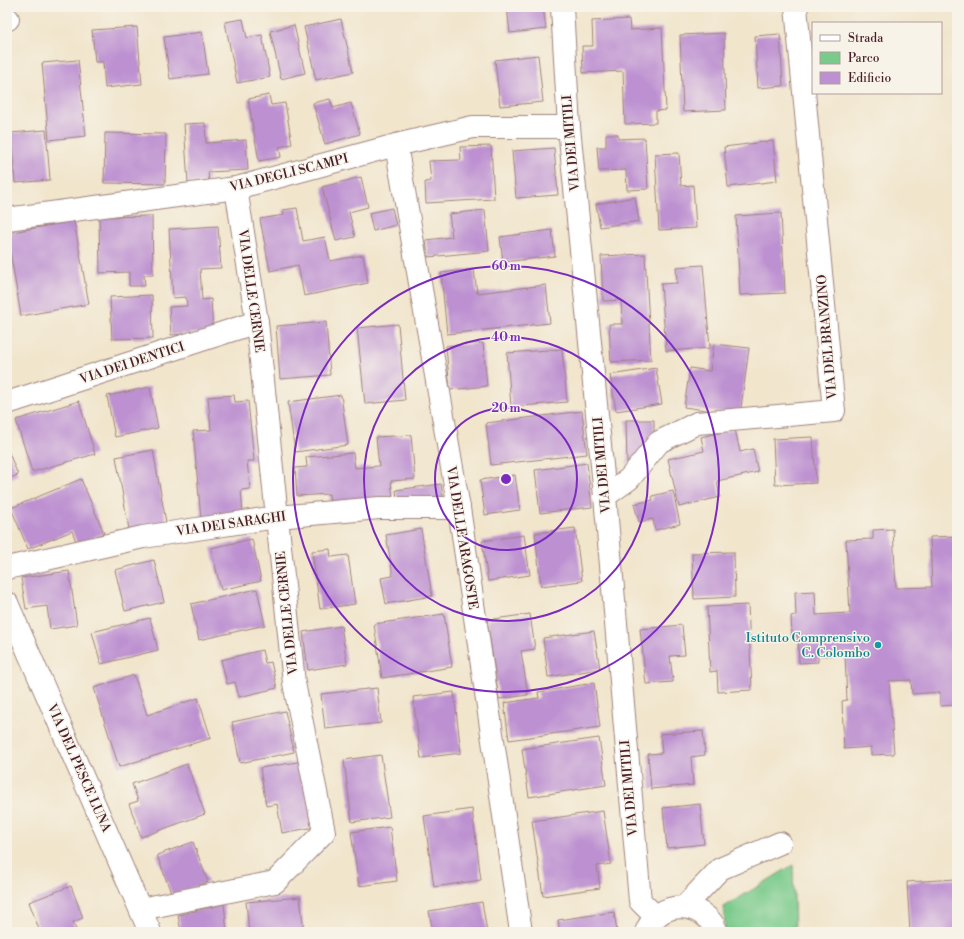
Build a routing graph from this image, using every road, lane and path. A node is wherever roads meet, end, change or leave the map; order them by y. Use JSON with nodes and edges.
{"nodes":[{"id":1,"x":562,"y":7,"type":"edge"},
{"id":2,"x":796,"y":7,"type":"edge"},
{"id":3,"x":569,"y":127,"type":"junction"},
{"id":4,"x":396,"y":145,"type":"junction"},
{"id":5,"x":236,"y":188,"type":"junction"},
{"id":6,"x":7,"y":219,"type":"edge"},
{"id":7,"x":256,"y":322,"type":"junction"},
{"id":8,"x":7,"y":403,"type":"edge"},
{"id":9,"x":605,"y":496,"type":"junction"},
{"id":10,"x":459,"y":508,"type":"junction"},
{"id":11,"x":277,"y":517,"type":"junction"},
{"id":12,"x":7,"y":568,"type":"edge"},
{"id":13,"x":7,"y":603,"type":"edge"},
{"id":14,"x":780,"y":844,"type":"dead end"},
{"id":15,"x":685,"y":906,"type":"junction"},
{"id":16,"x":141,"y":909,"type":"junction"},
{"id":17,"x":651,"y":924,"type":"edge"},
{"id":18,"x":150,"y":932,"type":"edge"},
{"id":19,"x":521,"y":932,"type":"edge"},
{"id":20,"x":717,"y":932,"type":"edge"}],
"edges":[{"from":1,"to":3,"type":"street","name":"VIA DEI MITILI"},
{"from":2,"to":9,"type":"street","name":"VIA DEL BRANZINO"},
{"from":3,"to":4,"type":"street","name":"VIA DEGLI SCAMPI"},
{"from":3,"to":9,"type":"street","name":"VIA DEI MITILI"},
{"from":4,"to":5,"type":"street","name":"VIA DEGLI SCAMPI"},
{"from":4,"to":10,"type":"street","name":"VIA DELLE ARAGOSTE"},
{"from":5,"to":6,"type":"street","name":"VIA DEGLI SCAMPI"},
{"from":5,"to":7,"type":"street","name":"VIA DELLE CERNIE"},
{"from":7,"to":8,"type":"street","name":"VIA DEI DENTICI"},
{"from":7,"to":11,"type":"street","name":"VIA DELLE CERNIE"},
{"from":9,"to":17,"type":"street","name":"VIA DEI MITILI"},
{"from":10,"to":11,"type":"street","name":"VIA DEI SARAGHI"},
{"from":10,"to":19,"type":"street","name":"VIA DELLE ARAGOSTE"},
{"from":11,"to":12,"type":"street","name":"VIA DEI SARAGHI"},
{"from":11,"to":16,"type":"street","name":"VIA DELLE CERNIE"},
{"from":13,"to":16,"type":"street","name":"VIA DEL PESCE LUNA"},
{"from":14,"to":15,"type":"street"},
{"from":15,"to":17,"type":"street"},
{"from":15,"to":20,"type":"street"},
{"from":16,"to":18,"type":"street","name":"VIA DEL PESCE LUNA"}]}
